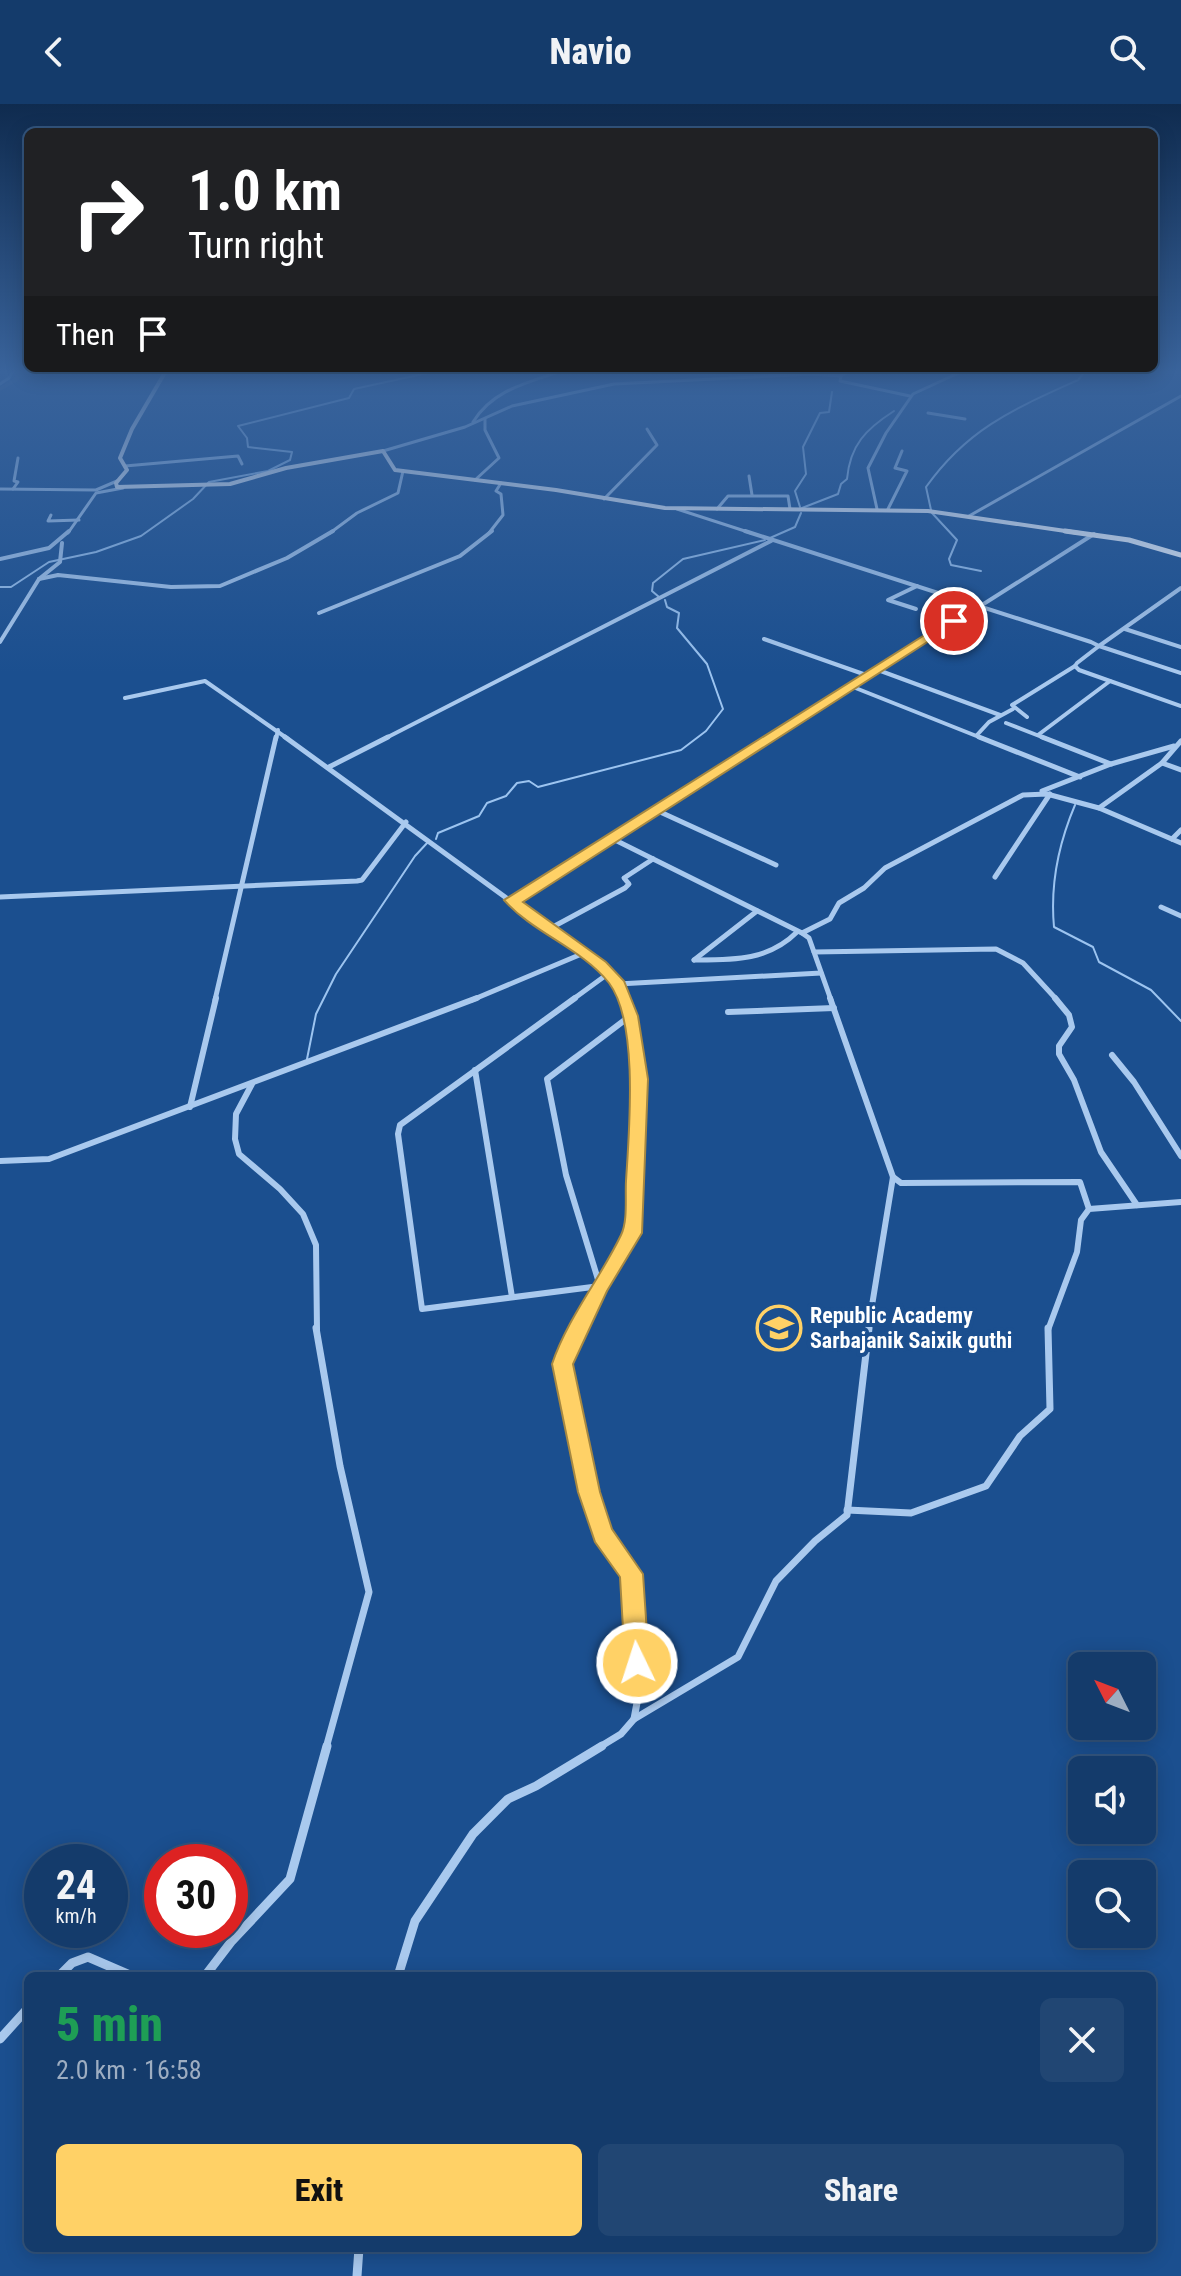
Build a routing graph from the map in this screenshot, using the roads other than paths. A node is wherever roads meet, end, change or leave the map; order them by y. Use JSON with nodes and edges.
{"nodes":[{"id":1,"x":16,"y":470,"type":"edge"},
{"id":2,"x":127,"y":470,"type":"edge"},
{"id":3,"x":276,"y":470,"type":"edge"},
{"id":4,"x":486,"y":470,"type":"edge"},
{"id":5,"x":632,"y":470,"type":"edge"},
{"id":6,"x":869,"y":470,"type":"edge"},
{"id":7,"x":904,"y":470,"type":"edge"},
{"id":8,"x":1050,"y":470,"type":"edge"},
{"id":9,"x":403,"y":471,"type":"joint"},
{"id":10,"x":749,"y":476,"type":"dead end"},
{"id":11,"x":475,"y":480,"type":"junction"},
{"id":12,"x":501,"y":483,"type":"junction"},
{"id":13,"x":119,"y":485,"type":"junction"},
{"id":14,"x":0,"y":489,"type":"edge"},
{"id":15,"x":13,"y":489,"type":"junction"},
{"id":16,"x":102,"y":490,"type":"junction"},
{"id":17,"x":752,"y":495,"type":"junction"},
{"id":18,"x":604,"y":499,"type":"junction"},
{"id":19,"x":677,"y":509,"type":"junction"},
{"id":20,"x":717,"y":509,"type":"junction"},
{"id":21,"x":796,"y":509,"type":"junction"},
{"id":22,"x":877,"y":509,"type":"junction"},
{"id":23,"x":888,"y":509,"type":"junction"},
{"id":24,"x":51,"y":515,"type":"dead end"},
{"id":25,"x":969,"y":516,"type":"junction"},
{"id":26,"x":79,"y":520,"type":"junction"},
{"id":27,"x":1094,"y":534,"type":"junction"},
{"id":28,"x":63,"y":541,"type":"junction"},
{"id":29,"x":773,"y":541,"type":"junction"},
{"id":30,"x":1181,"y":555,"type":"edge"},
{"id":31,"x":0,"y":559,"type":"edge"},
{"id":32,"x":39,"y":579,"type":"junction"},
{"id":33,"x":917,"y":586,"type":"junction"},
{"id":34,"x":1181,"y":588,"type":"edge"},
{"id":35,"x":979,"y":606,"type":"junction"},
{"id":36,"x":916,"y":609,"type":"dead end"},
{"id":37,"x":319,"y":613,"type":"dead end"},
{"id":38,"x":1125,"y":629,"type":"junction"},
{"id":39,"x":764,"y":639,"type":"dead end"},
{"id":40,"x":0,"y":642,"type":"edge"},
{"id":41,"x":1099,"y":646,"type":"junction"},
{"id":42,"x":1181,"y":647,"type":"edge"},
{"id":43,"x":1075,"y":666,"type":"junction"},
{"id":44,"x":878,"y":670,"type":"junction"},
{"id":45,"x":1181,"y":673,"type":"edge"},
{"id":46,"x":869,"y":676,"type":"junction"},
{"id":47,"x":1110,"y":681,"type":"junction"},
{"id":48,"x":853,"y":687,"type":"junction"},
{"id":49,"x":125,"y":698,"type":"dead end"},
{"id":50,"x":1181,"y":706,"type":"edge"},
{"id":51,"x":1013,"y":709,"type":"junction"},
{"id":52,"x":1000,"y":715,"type":"junction"},
{"id":53,"x":1027,"y":717,"type":"dead end"},
{"id":54,"x":1006,"y":723,"type":"dead end"},
{"id":55,"x":278,"y":730,"type":"junction"},
{"id":56,"x":977,"y":735,"type":"junction"},
{"id":57,"x":1038,"y":735,"type":"junction"},
{"id":58,"x":1181,"y":741,"type":"edge"},
{"id":59,"x":1174,"y":746,"type":"junction"},
{"id":60,"x":1162,"y":763,"type":"junction"},
{"id":61,"x":1111,"y":764,"type":"junction"},
{"id":62,"x":329,"y":767,"type":"junction"},
{"id":63,"x":1181,"y":770,"type":"edge"},
{"id":64,"x":1080,"y":777,"type":"junction"},
{"id":65,"x":1042,"y":791,"type":"junction"},
{"id":66,"x":1050,"y":794,"type":"junction"},
{"id":67,"x":1099,"y":808,"type":"junction"},
{"id":68,"x":658,"y":811,"type":"junction"},
{"id":69,"x":406,"y":822,"type":"junction"},
{"id":70,"x":1181,"y":830,"type":"edge"},
{"id":71,"x":613,"y":839,"type":"junction"},
{"id":72,"x":1172,"y":839,"type":"junction"},
{"id":73,"x":1181,"y":843,"type":"edge"},
{"id":74,"x":653,"y":859,"type":"junction"},
{"id":75,"x":776,"y":865,"type":"dead end"},
{"id":76,"x":995,"y":877,"type":"dead end"},
{"id":77,"x":239,"y":887,"type":"junction"},
{"id":78,"x":0,"y":897,"type":"edge"},
{"id":79,"x":511,"y":900,"type":"junction"},
{"id":80,"x":1161,"y":907,"type":"dead end"},
{"id":81,"x":757,"y":911,"type":"junction"},
{"id":82,"x":1181,"y":916,"type":"edge"},
{"id":83,"x":549,"y":929,"type":"junction"},
{"id":84,"x":800,"y":932,"type":"junction"},
{"id":85,"x":814,"y":952,"type":"junction"},
{"id":86,"x":584,"y":953,"type":"junction"},
{"id":87,"x":694,"y":960,"type":"junction"},
{"id":88,"x":609,"y":973,"type":"junction"},
{"id":89,"x":821,"y":973,"type":"junction"},
{"id":90,"x":699,"y":978,"type":"junction"},
{"id":91,"x":618,"y":984,"type":"junction"},
{"id":92,"x":834,"y":1008,"type":"junction"},
{"id":93,"x":728,"y":1012,"type":"dead end"},
{"id":94,"x":630,"y":1016,"type":"junction"},
{"id":95,"x":1112,"y":1055,"type":"dead end"},
{"id":96,"x":475,"y":1070,"type":"junction"},
{"id":97,"x":252,"y":1084,"type":"junction"},
{"id":98,"x":190,"y":1107,"type":"junction"},
{"id":99,"x":1181,"y":1156,"type":"edge"},
{"id":100,"x":0,"y":1161,"type":"edge"},
{"id":101,"x":893,"y":1177,"type":"junction"},
{"id":102,"x":1181,"y":1202,"type":"edge"},
{"id":103,"x":1137,"y":1205,"type":"junction"},
{"id":104,"x":1089,"y":1209,"type":"junction"},
{"id":105,"x":600,"y":1286,"type":"junction"},
{"id":106,"x":512,"y":1297,"type":"junction"},
{"id":107,"x":847,"y":1510,"type":"junction"},
{"id":108,"x":634,"y":1719,"type":"junction"},
{"id":109,"x":63,"y":1972,"type":"edge"},
{"id":110,"x":123,"y":1972,"type":"edge"},
{"id":111,"x":208,"y":1972,"type":"edge"},
{"id":112,"x":399,"y":1972,"type":"edge"},
{"id":113,"x":24,"y":2012,"type":"edge"},
{"id":114,"x":0,"y":2039,"type":"edge"},
{"id":115,"x":359,"y":2252,"type":"edge"},
{"id":116,"x":357,"y":2276,"type":"edge"}],
"edges":[{"from":1,"to":15,"type":"street"},
{"from":2,"to":13,"type":"main road"},
{"from":3,"to":13,"type":"main road"},
{"from":4,"to":11,"type":"street"},
{"from":5,"to":18,"type":"street"},
{"from":6,"to":22,"type":"street"},
{"from":7,"to":23,"type":"street"},
{"from":8,"to":25,"type":"street"},
{"from":9,"to":11,"type":"main road"},
{"from":9,"to":32,"type":"street"},
{"from":10,"to":17,"type":"street"},
{"from":11,"to":12,"type":"main road"},
{"from":12,"to":18,"type":"main road"},
{"from":12,"to":37,"type":"street"},
{"from":13,"to":16,"type":"street"},
{"from":13,"to":16,"type":"street"},
{"from":14,"to":15,"type":"street"},
{"from":15,"to":16,"type":"street"},
{"from":16,"to":26,"type":"street"},
{"from":17,"to":20,"type":"street"},
{"from":17,"to":21,"type":"street"},
{"from":18,"to":19,"type":"main road"},
{"from":19,"to":20,"type":"main road"},
{"from":19,"to":29,"type":"street"},
{"from":20,"to":21,"type":"main road"},
{"from":21,"to":22,"type":"main road"},
{"from":22,"to":23,"type":"main road"},
{"from":23,"to":25,"type":"main road"},
{"from":24,"to":26,"type":"street"},
{"from":25,"to":27,"type":"main road"},
{"from":26,"to":28,"type":"street"},
{"from":27,"to":30,"type":"main road"},
{"from":27,"to":35,"type":"street"},
{"from":28,"to":31,"type":"street"},
{"from":28,"to":32,"type":"street"},
{"from":29,"to":33,"type":"street"},
{"from":29,"to":62,"type":"street"},
{"from":32,"to":40,"type":"street"},
{"from":33,"to":35,"type":"street"},
{"from":33,"to":36,"type":"street"},
{"from":34,"to":38,"type":"street"},
{"from":35,"to":41,"type":"street"},
{"from":35,"to":44,"type":"street"},
{"from":38,"to":41,"type":"street"},
{"from":38,"to":42,"type":"street"},
{"from":39,"to":46,"type":"street"},
{"from":41,"to":43,"type":"street"},
{"from":41,"to":45,"type":"street"},
{"from":43,"to":47,"type":"street"},
{"from":43,"to":51,"type":"street"},
{"from":44,"to":46,"type":"street"},
{"from":44,"to":52,"type":"street"},
{"from":46,"to":48,"type":"street"},
{"from":47,"to":50,"type":"street"},
{"from":47,"to":57,"type":"street"},
{"from":48,"to":56,"type":"street"},
{"from":48,"to":68,"type":"street"},
{"from":49,"to":55,"type":"street"},
{"from":51,"to":52,"type":"street"},
{"from":51,"to":53,"type":"street"},
{"from":52,"to":56,"type":"street"},
{"from":54,"to":57,"type":"street"},
{"from":55,"to":62,"type":"street"},
{"from":55,"to":77,"type":"street"},
{"from":56,"to":64,"type":"street"},
{"from":57,"to":61,"type":"street"},
{"from":58,"to":59,"type":"street"},
{"from":59,"to":60,"type":"street"},
{"from":59,"to":61,"type":"street"},
{"from":60,"to":63,"type":"street"},
{"from":60,"to":67,"type":"street"},
{"from":61,"to":64,"type":"street"},
{"from":62,"to":69,"type":"street"},
{"from":64,"to":65,"type":"street"},
{"from":65,"to":66,"type":"street"},
{"from":65,"to":84,"type":"street"},
{"from":66,"to":67,"type":"street"},
{"from":66,"to":76,"type":"street"},
{"from":67,"to":72,"type":"street"},
{"from":68,"to":71,"type":"street"},
{"from":68,"to":75,"type":"street"},
{"from":69,"to":77,"type":"street"},
{"from":69,"to":79,"type":"street"},
{"from":70,"to":72,"type":"street"},
{"from":71,"to":74,"type":"street"},
{"from":71,"to":79,"type":"street"},
{"from":72,"to":73,"type":"street"},
{"from":74,"to":81,"type":"street"},
{"from":74,"to":83,"type":"street"},
{"from":77,"to":78,"type":"street"},
{"from":77,"to":98,"type":"street"},
{"from":79,"to":83,"type":"street"},
{"from":80,"to":82,"type":"street"},
{"from":81,"to":84,"type":"street"},
{"from":81,"to":87,"type":"street"},
{"from":83,"to":86,"type":"street"},
{"from":84,"to":85,"type":"street"},
{"from":84,"to":87,"type":"street"},
{"from":85,"to":89,"type":"street"},
{"from":85,"to":103,"type":"street"},
{"from":86,"to":88,"type":"street"},
{"from":86,"to":97,"type":"street"},
{"from":87,"to":90,"type":"street"},
{"from":88,"to":91,"type":"street"},
{"from":88,"to":96,"type":"street"},
{"from":89,"to":90,"type":"street"},
{"from":89,"to":92,"type":"street"},
{"from":90,"to":91,"type":"street"},
{"from":91,"to":94,"type":"street"},
{"from":92,"to":93,"type":"street"},
{"from":92,"to":101,"type":"street"},
{"from":94,"to":105,"type":"street"},
{"from":94,"to":105,"type":"street"},
{"from":95,"to":99,"type":"street"},
{"from":96,"to":106,"type":"street"},
{"from":96,"to":106,"type":"street"},
{"from":97,"to":98,"type":"street"},
{"from":97,"to":111,"type":"street"},
{"from":98,"to":100,"type":"street"},
{"from":101,"to":104,"type":"street"},
{"from":101,"to":107,"type":"street"},
{"from":102,"to":103,"type":"street"},
{"from":103,"to":104,"type":"street"},
{"from":104,"to":107,"type":"street"},
{"from":105,"to":106,"type":"street"},
{"from":105,"to":108,"type":"street"},
{"from":107,"to":108,"type":"street"},
{"from":108,"to":112,"type":"street"},
{"from":109,"to":110,"type":"street"},
{"from":113,"to":114,"type":"street"},
{"from":115,"to":116,"type":"street"}]}
